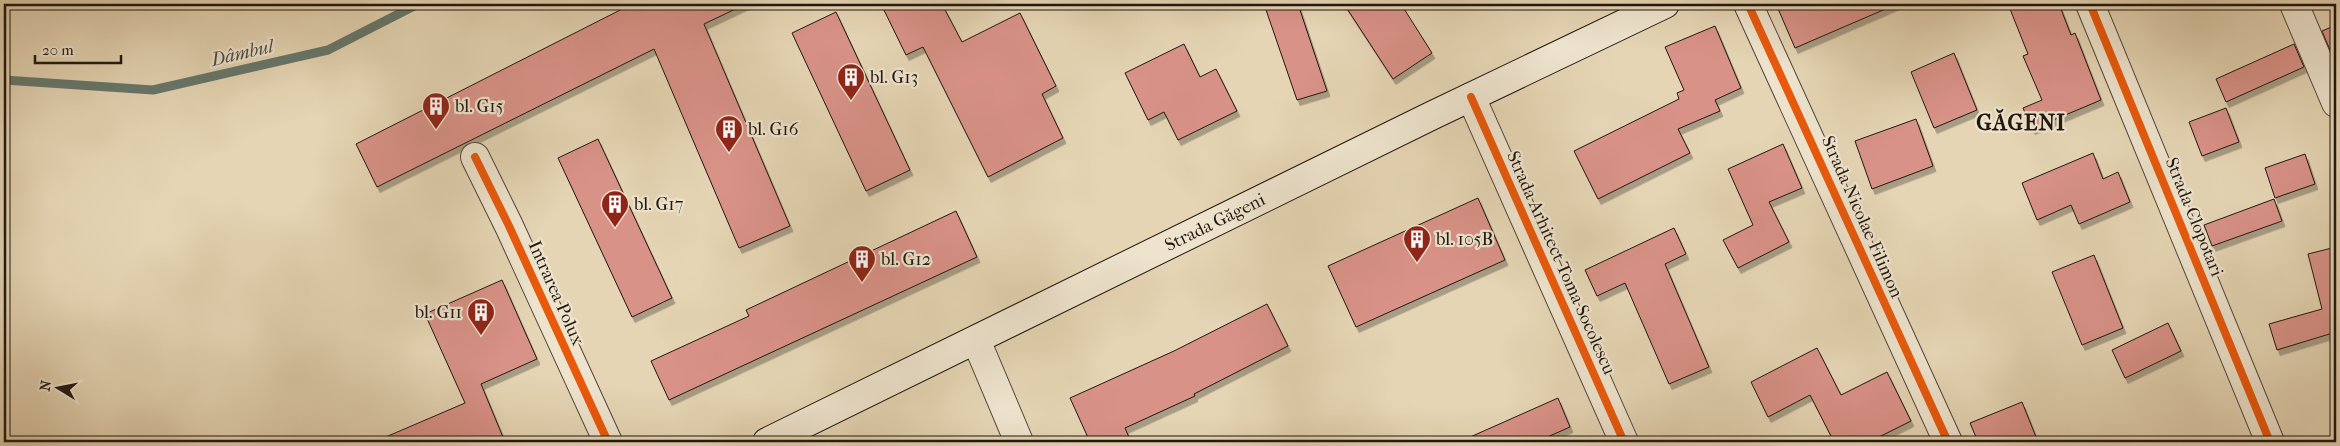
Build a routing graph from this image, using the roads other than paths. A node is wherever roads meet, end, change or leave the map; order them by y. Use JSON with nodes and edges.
{"nodes":[{"id":1,"x":1665,"y":4,"type":"edge"},
{"id":2,"x":1748,"y":4,"type":"edge"},
{"id":3,"x":2090,"y":4,"type":"edge"},
{"id":4,"x":2294,"y":4,"type":"edge"},
{"id":5,"x":1471,"y":97,"type":"junction"},
{"id":6,"x":2336,"y":103,"type":"edge"},
{"id":7,"x":475,"y":157,"type":"dead end"},
{"id":8,"x":976,"y":340,"type":"junction"},
{"id":9,"x":608,"y":442,"type":"edge"},
{"id":10,"x":767,"y":442,"type":"edge"},
{"id":11,"x":1019,"y":442,"type":"edge"},
{"id":12,"x":1624,"y":442,"type":"edge"},
{"id":13,"x":1948,"y":442,"type":"edge"},
{"id":14,"x":2270,"y":442,"type":"edge"}],
"edges":[{"from":1,"to":5,"type":"street","name":"Strada Găgeni"},
{"from":2,"to":13,"type":"street","name":"Strada Nicolae Filimon"},
{"from":3,"to":14,"type":"street","name":"Strada Clopotari"},
{"from":4,"to":6,"type":"street"},
{"from":5,"to":8,"type":"street","name":"Strada Găgeni"},
{"from":5,"to":12,"type":"street","name":"Strada Arhitect Toma Socolescu"},
{"from":7,"to":9,"type":"street","name":"Intrarea Polux"},
{"from":8,"to":10,"type":"street","name":"Strada Găgeni"},
{"from":8,"to":11,"type":"street"}]}
